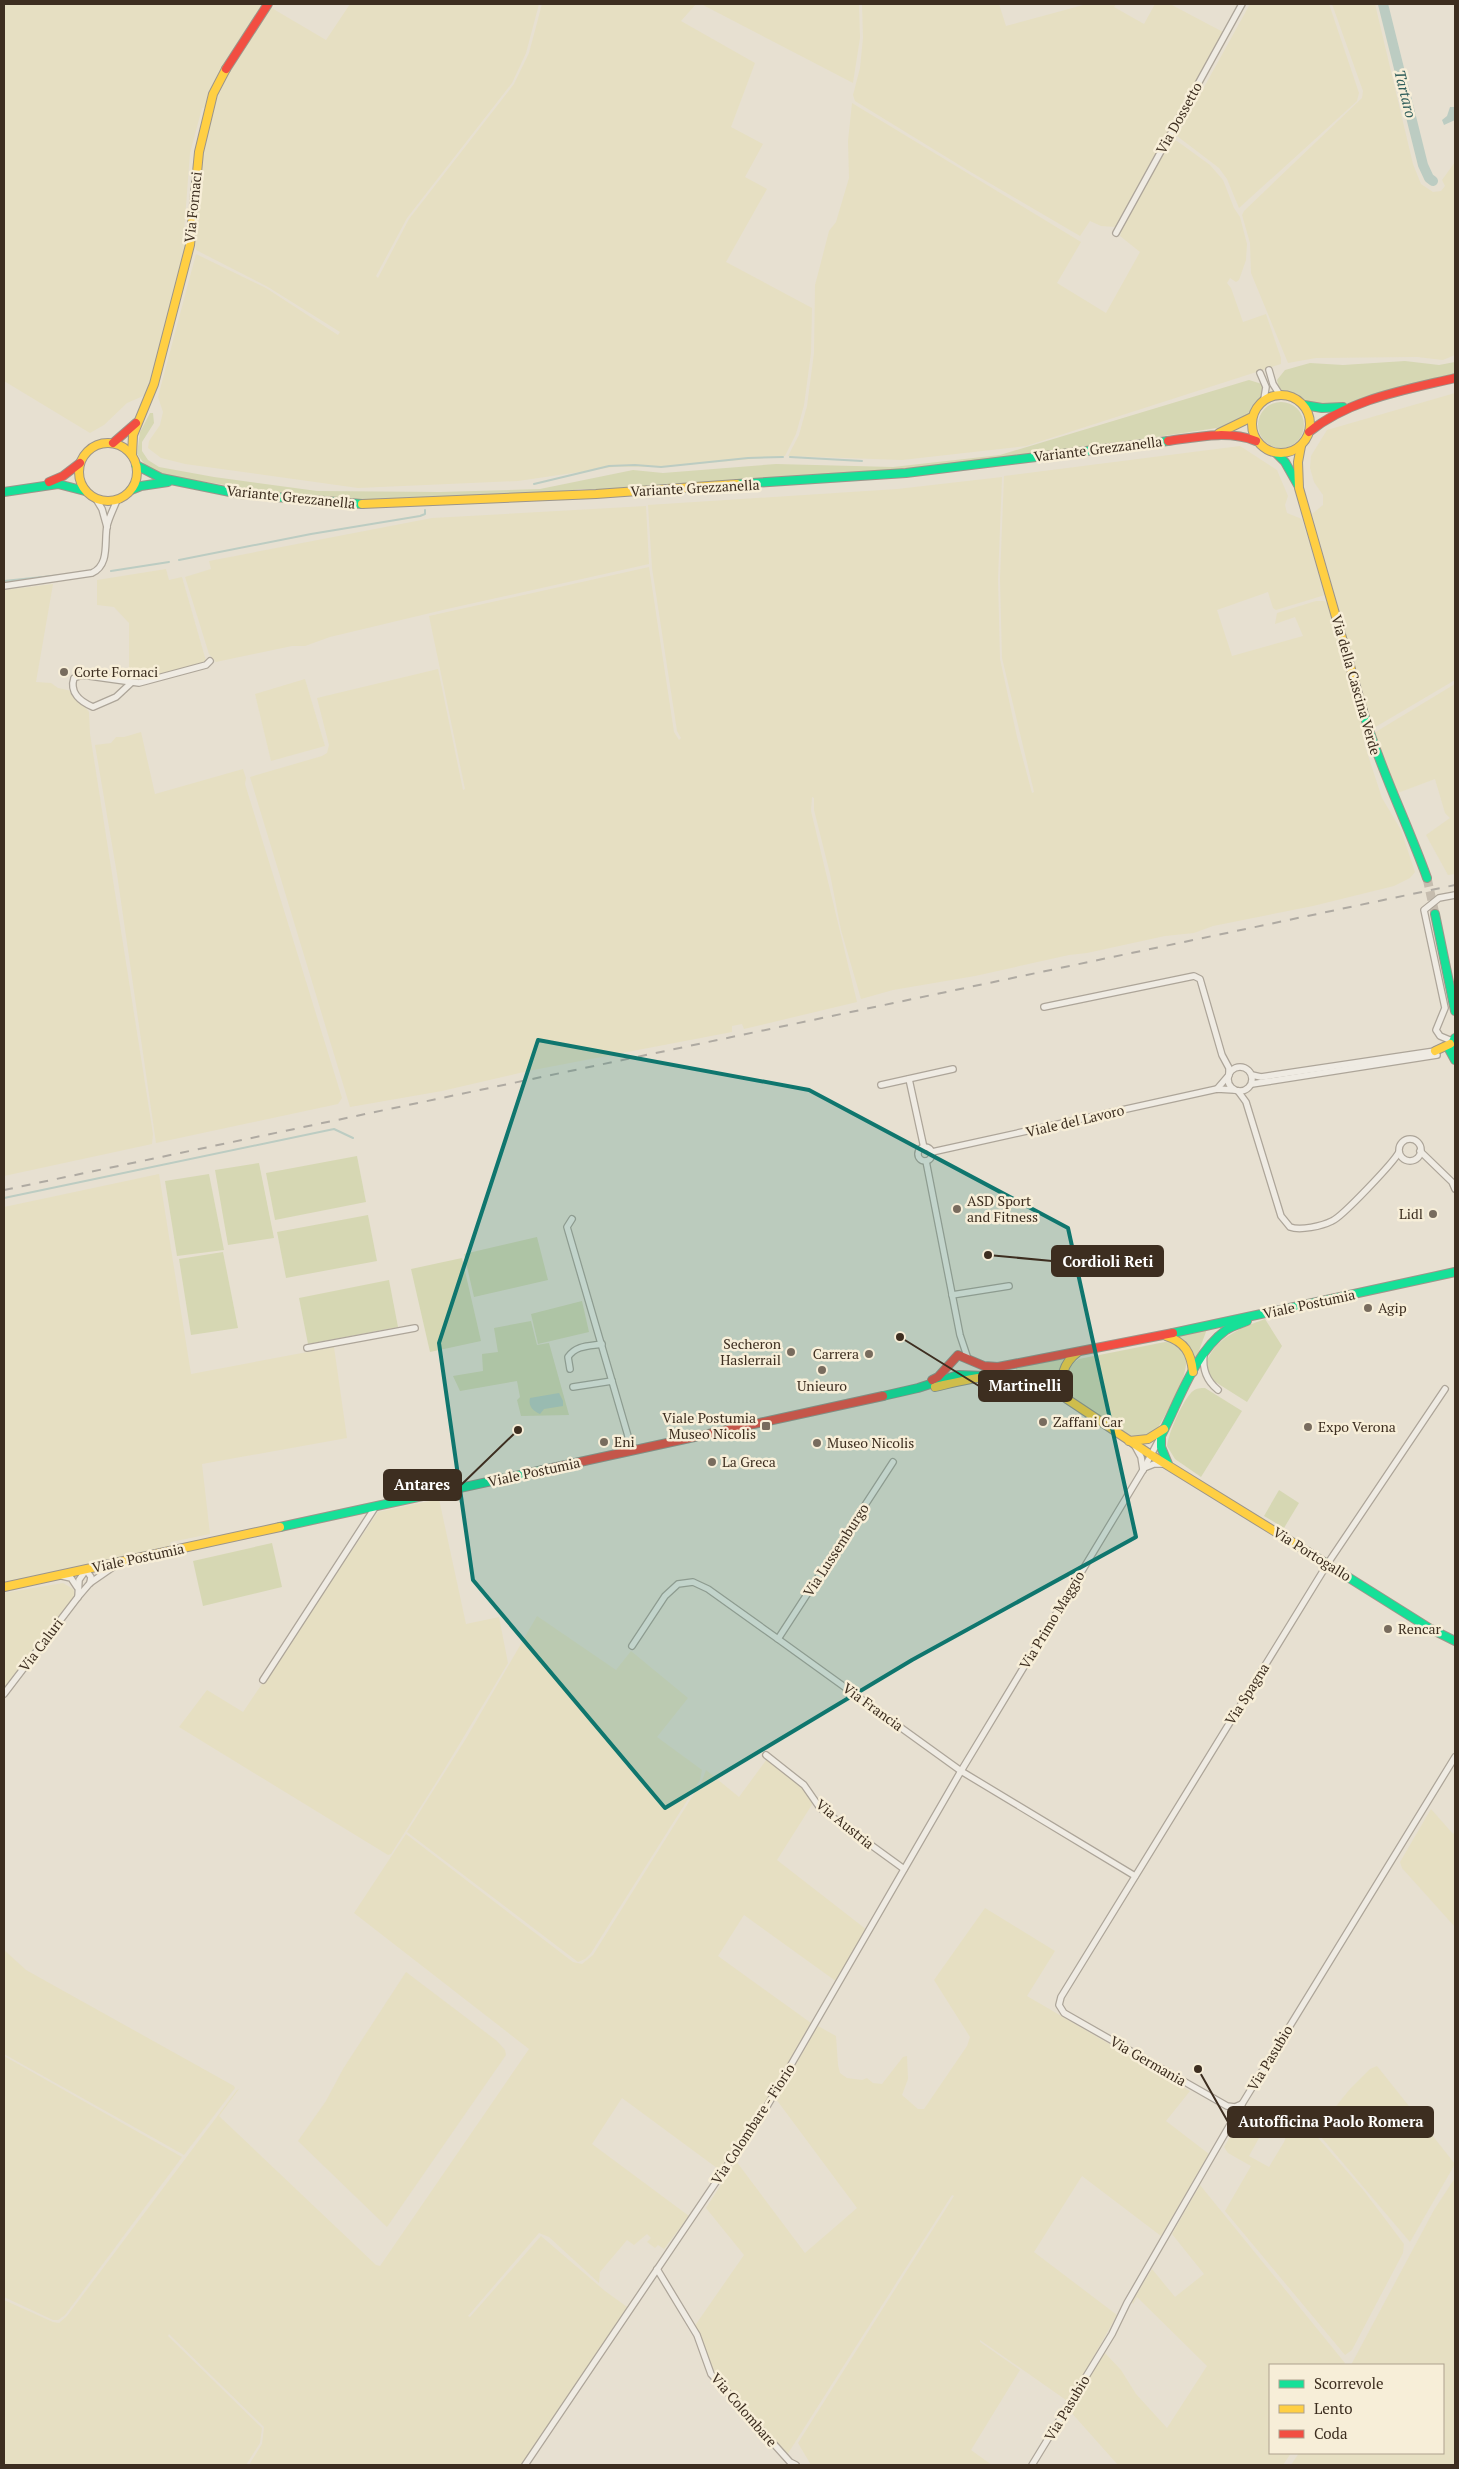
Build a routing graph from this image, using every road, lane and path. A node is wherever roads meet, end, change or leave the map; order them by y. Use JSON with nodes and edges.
{"nodes":[{"id":1,"x":268,"y":4,"type":"edge"},
{"id":2,"x":1242,"y":4,"type":"edge"},
{"id":3,"x":1116,"y":233,"type":"dead end"},
{"id":4,"x":1269,"y":370,"type":"dead end"},
{"id":5,"x":1260,"y":373,"type":"dead end"},
{"id":6,"x":1455,"y":378,"type":"edge"},
{"id":7,"x":1280,"y":394,"type":"junction"},
{"id":8,"x":1264,"y":400,"type":"junction"},
{"id":9,"x":1304,"y":405,"type":"junction"},
{"id":10,"x":1352,"y":406,"type":"junction"},
{"id":11,"x":1252,"y":417,"type":"junction"},
{"id":12,"x":139,"y":419,"type":"junction"},
{"id":13,"x":1309,"y":432,"type":"junction"},
{"id":14,"x":1214,"y":435,"type":"junction"},
{"id":15,"x":1256,"y":441,"type":"junction"},
{"id":16,"x":113,"y":443,"type":"junction"},
{"id":17,"x":1300,"y":446,"type":"junction"},
{"id":18,"x":1276,"y":453,"type":"junction"},
{"id":19,"x":132,"y":456,"type":"junction"},
{"id":20,"x":80,"y":463,"type":"junction"},
{"id":21,"x":136,"y":465,"type":"junction"},
{"id":22,"x":176,"y":482,"type":"junction"},
{"id":23,"x":41,"y":485,"type":"junction"},
{"id":24,"x":1299,"y":488,"type":"junction"},
{"id":25,"x":131,"y":490,"type":"junction"},
{"id":26,"x":85,"y":491,"type":"junction"},
{"id":27,"x":4,"y":492,"type":"edge"},
{"id":28,"x":96,"y":499,"type":"junction"},
{"id":29,"x":117,"y":500,"type":"junction"},
{"id":30,"x":107,"y":527,"type":"junction"},
{"id":31,"x":4,"y":586,"type":"edge"},
{"id":32,"x":210,"y":661,"type":"dead end"},
{"id":33,"x":131,"y":684,"type":"junction"},
{"id":34,"x":1427,"y":878,"type":"tunnel mouth"},
{"id":35,"x":1455,"y":895,"type":"edge"},
{"id":36,"x":1434,"y":914,"type":"tunnel mouth"},
{"id":37,"x":1044,"y":1007,"type":"dead end"},
{"id":38,"x":1455,"y":1011,"type":"edge"},
{"id":39,"x":1453,"y":1040,"type":"edge"},
{"id":40,"x":1436,"y":1053,"type":"junction"},
{"id":41,"x":1454,"y":1058,"type":"edge"},
{"id":42,"x":1225,"y":1061,"type":"junction"},
{"id":43,"x":1238,"y":1067,"type":"junction"},
{"id":44,"x":953,"y":1069,"type":"dead end"},
{"id":45,"x":1229,"y":1075,"type":"junction"},
{"id":46,"x":1252,"y":1075,"type":"junction"},
{"id":47,"x":909,"y":1078,"type":"junction"},
{"id":48,"x":881,"y":1085,"type":"dead end"},
{"id":49,"x":1250,"y":1086,"type":"junction"},
{"id":50,"x":1217,"y":1089,"type":"junction"},
{"id":51,"x":1236,"y":1090,"type":"junction"},
{"id":52,"x":1246,"y":1102,"type":"junction"},
{"id":53,"x":924,"y":1148,"type":"junction"},
{"id":54,"x":932,"y":1152,"type":"junction"},
{"id":55,"x":1399,"y":1152,"type":"junction"},
{"id":56,"x":1419,"y":1154,"type":"junction"},
{"id":57,"x":1405,"y":1159,"type":"junction"},
{"id":58,"x":926,"y":1161,"type":"junction"},
{"id":59,"x":1392,"y":1164,"type":"junction"},
{"id":60,"x":1455,"y":1188,"type":"edge"},
{"id":61,"x":572,"y":1219,"type":"dead end"},
{"id":62,"x":1455,"y":1272,"type":"edge"},
{"id":63,"x":1009,"y":1286,"type":"dead end"},
{"id":64,"x":952,"y":1295,"type":"junction"},
{"id":65,"x":1266,"y":1313,"type":"junction"},
{"id":66,"x":414,"y":1328,"type":"dead end"},
{"id":67,"x":960,"y":1335,"type":"junction"},
{"id":68,"x":1162,"y":1335,"type":"junction"},
{"id":69,"x":602,"y":1344,"type":"junction"},
{"id":70,"x":308,"y":1348,"type":"dead end"},
{"id":71,"x":1080,"y":1351,"type":"junction"},
{"id":72,"x":1204,"y":1353,"type":"junction"},
{"id":73,"x":969,"y":1358,"type":"junction"},
{"id":74,"x":953,"y":1360,"type":"junction"},
{"id":75,"x":570,"y":1369,"type":"dead end"},
{"id":76,"x":1192,"y":1372,"type":"junction"},
{"id":77,"x":968,"y":1374,"type":"junction"},
{"id":78,"x":958,"y":1376,"type":"junction"},
{"id":79,"x":985,"y":1376,"type":"junction"},
{"id":80,"x":612,"y":1381,"type":"junction"},
{"id":81,"x":573,"y":1387,"type":"dead end"},
{"id":82,"x":918,"y":1388,"type":"junction"},
{"id":83,"x":1445,"y":1389,"type":"dead end"},
{"id":84,"x":1218,"y":1390,"type":"dead end"},
{"id":85,"x":1067,"y":1398,"type":"junction"},
{"id":86,"x":1162,"y":1432,"type":"junction"},
{"id":87,"x":1129,"y":1441,"type":"junction"},
{"id":88,"x":627,"y":1452,"type":"junction"},
{"id":89,"x":1151,"y":1455,"type":"junction"},
{"id":90,"x":893,"y":1462,"type":"dead end"},
{"id":91,"x":1169,"y":1466,"type":"junction"},
{"id":92,"x":1143,"y":1470,"type":"junction"},
{"id":93,"x":376,"y":1506,"type":"junction"},
{"id":94,"x":120,"y":1562,"type":"junction"},
{"id":95,"x":1328,"y":1563,"type":"junction"},
{"id":96,"x":86,"y":1570,"type":"junction"},
{"id":97,"x":57,"y":1576,"type":"junction"},
{"id":98,"x":90,"y":1583,"type":"junction"},
{"id":99,"x":4,"y":1587,"type":"edge"},
{"id":100,"x":77,"y":1588,"type":"junction"},
{"id":101,"x":78,"y":1597,"type":"junction"},
{"id":102,"x":778,"y":1638,"type":"junction"},
{"id":103,"x":1455,"y":1641,"type":"edge"},
{"id":104,"x":632,"y":1646,"type":"dead end"},
{"id":105,"x":263,"y":1680,"type":"dead end"},
{"id":106,"x":4,"y":1694,"type":"edge"},
{"id":107,"x":766,"y":1755,"type":"dead end"},
{"id":108,"x":1455,"y":1757,"type":"edge"},
{"id":109,"x":961,"y":1770,"type":"junction"},
{"id":110,"x":904,"y":1869,"type":"junction"},
{"id":111,"x":1135,"y":1876,"type":"junction"},
{"id":112,"x":1060,"y":2005,"type":"joint"},
{"id":113,"x":1242,"y":2104,"type":"junction"},
{"id":114,"x":657,"y":2269,"type":"junction"},
{"id":115,"x":525,"y":2465,"type":"edge"},
{"id":116,"x":796,"y":2465,"type":"edge"},
{"id":117,"x":1032,"y":2465,"type":"edge"}],
"edges":[{"from":1,"to":12,"type":"main road","name":"Via Fornaci"},
{"from":2,"to":3,"type":"street","name":"Via Dossetto"},
{"from":4,"to":7,"type":"street"},
{"from":5,"to":8,"type":"street"},
{"from":6,"to":10,"type":"main road"},
{"from":7,"to":8,"type":"main road"},
{"from":7,"to":9,"type":"main road"},
{"from":8,"to":11,"type":"main road","name":"Variante Grezzanella"},
{"from":9,"to":10,"type":"main road"},
{"from":9,"to":13,"type":"main road"},
{"from":10,"to":13,"type":"main road"},
{"from":11,"to":14,"type":"main road","name":"Variante Grezzanella"},
{"from":11,"to":15,"type":"main road"},
{"from":12,"to":16,"type":"main road"},
{"from":12,"to":19,"type":"main road"},
{"from":13,"to":17,"type":"main road"},
{"from":14,"to":15,"type":"main road","name":"Variante Grezzanella"},
{"from":14,"to":22,"type":"main road","name":"Variante Grezzanella"},
{"from":15,"to":18,"type":"main road","name":"Variante Grezzanella"},
{"from":16,"to":19,"type":"main road"},
{"from":16,"to":20,"type":"main road"},
{"from":17,"to":18,"type":"main road"},
{"from":17,"to":24,"type":"main road"},
{"from":18,"to":24,"type":"main road"},
{"from":19,"to":21,"type":"main road"},
{"from":20,"to":23,"type":"main road"},
{"from":20,"to":26,"type":"main road"},
{"from":21,"to":22,"type":"main road","name":"Variante Grezzanella"},
{"from":21,"to":25,"type":"main road"},
{"from":22,"to":25,"type":"main road","name":"Variante Grezzanella"},
{"from":23,"to":26,"type":"main road"},
{"from":23,"to":27,"type":"main road"},
{"from":24,"to":34,"type":"main road","name":"Via della Cascina Verde"},
{"from":25,"to":29,"type":"main road","name":"Variante Grezzanella"},
{"from":26,"to":28,"type":"main road"},
{"from":28,"to":29,"type":"main road"},
{"from":28,"to":30,"type":"street"},
{"from":29,"to":30,"type":"street"},
{"from":30,"to":31,"type":"street"},
{"from":32,"to":33,"type":"street"},
{"from":33,"to":33,"type":"street"},
{"from":35,"to":39,"type":"street"},
{"from":36,"to":38,"type":"main road"},
{"from":37,"to":42,"type":"street"},
{"from":39,"to":40,"type":"main road"},
{"from":39,"to":41,"type":"main road"},
{"from":40,"to":41,"type":"main road"},
{"from":40,"to":46,"type":"street"},
{"from":40,"to":49,"type":"street"},
{"from":42,"to":43,"type":"street"},
{"from":42,"to":45,"type":"street"},
{"from":43,"to":45,"type":"street"},
{"from":43,"to":46,"type":"street"},
{"from":44,"to":47,"type":"street"},
{"from":45,"to":50,"type":"street"},
{"from":45,"to":51,"type":"street"},
{"from":46,"to":49,"type":"street"},
{"from":47,"to":48,"type":"street"},
{"from":47,"to":53,"type":"street"},
{"from":49,"to":51,"type":"street"},
{"from":49,"to":52,"type":"street"},
{"from":50,"to":51,"type":"street","name":"Viale del Lavoro"},
{"from":50,"to":54,"type":"street","name":"Viale del Lavoro"},
{"from":51,"to":52,"type":"street"},
{"from":52,"to":59,"type":"street"},
{"from":53,"to":54,"type":"street"},
{"from":53,"to":58,"type":"street"},
{"from":54,"to":58,"type":"street"},
{"from":55,"to":56,"type":"street"},
{"from":55,"to":57,"type":"street"},
{"from":55,"to":59,"type":"street"},
{"from":56,"to":57,"type":"street"},
{"from":56,"to":60,"type":"street"},
{"from":57,"to":59,"type":"street"},
{"from":58,"to":64,"type":"street"},
{"from":61,"to":69,"type":"street"},
{"from":62,"to":65,"type":"main road","name":"Viale Postumia"},
{"from":63,"to":64,"type":"street"},
{"from":64,"to":67,"type":"street"},
{"from":65,"to":68,"type":"main road","name":"Viale Postumia"},
{"from":65,"to":72,"type":"main road"},
{"from":66,"to":70,"type":"street"},
{"from":67,"to":73,"type":"street"},
{"from":67,"to":74,"type":"street"},
{"from":68,"to":71,"type":"main road","name":"Viale Postumia"},
{"from":68,"to":76,"type":"main road"},
{"from":69,"to":75,"type":"street"},
{"from":69,"to":80,"type":"street"},
{"from":71,"to":73,"type":"main road","name":"Viale Postumia"},
{"from":71,"to":85,"type":"main road"},
{"from":72,"to":76,"type":"main road"},
{"from":72,"to":84,"type":"street"},
{"from":73,"to":74,"type":"main road","name":"Viale Postumia"},
{"from":73,"to":77,"type":"main road"},
{"from":74,"to":78,"type":"main road"},
{"from":74,"to":82,"type":"main road","name":"Viale Postumia"},
{"from":76,"to":86,"type":"main road","name":"Via Primo Maggio"},
{"from":77,"to":78,"type":"main road","name":"Viale Postumia"},
{"from":77,"to":79,"type":"main road","name":"Viale Postumia"},
{"from":78,"to":82,"type":"main road","name":"Viale Postumia"},
{"from":79,"to":82,"type":"main road","name":"Viale Postumia"},
{"from":79,"to":85,"type":"main road"},
{"from":80,"to":81,"type":"street"},
{"from":80,"to":88,"type":"street"},
{"from":82,"to":88,"type":"main road","name":"Viale Postumia"},
{"from":83,"to":95,"type":"street","name":"Via Spagna"},
{"from":85,"to":87,"type":"main road"},
{"from":86,"to":87,"type":"main road"},
{"from":86,"to":89,"type":"street","name":"Via Primo Maggio"},
{"from":86,"to":91,"type":"main road"},
{"from":87,"to":89,"type":"main road","name":"Via Portogallo"},
{"from":87,"to":92,"type":"street"},
{"from":88,"to":93,"type":"main road","name":"Viale Postumia"},
{"from":89,"to":91,"type":"main road","name":"Via Portogallo"},
{"from":89,"to":92,"type":"street","name":"Via Primo Maggio"},
{"from":90,"to":102,"type":"street","name":"Via Lussemburgo"},
{"from":91,"to":92,"type":"street"},
{"from":91,"to":95,"type":"main road","name":"Via Portogallo"},
{"from":92,"to":109,"type":"street","name":"Via Primo Maggio"},
{"from":93,"to":94,"type":"main road","name":"Viale Postumia"},
{"from":93,"to":105,"type":"street"},
{"from":94,"to":96,"type":"main road","name":"Viale Postumia"},
{"from":94,"to":98,"type":"street","name":"Via Caluri"},
{"from":95,"to":103,"type":"main road","name":"Via Portogallo"},
{"from":95,"to":111,"type":"street","name":"Via Spagna"},
{"from":96,"to":97,"type":"main road","name":"Viale Postumia"},
{"from":96,"to":98,"type":"street"},
{"from":96,"to":100,"type":"street"},
{"from":97,"to":99,"type":"main road","name":"Viale Postumia"},
{"from":97,"to":100,"type":"street"},
{"from":98,"to":101,"type":"street","name":"Via Caluri"},
{"from":100,"to":101,"type":"street"},
{"from":101,"to":106,"type":"street","name":"Via Caluri"},
{"from":102,"to":104,"type":"street","name":"Via Francia"},
{"from":102,"to":109,"type":"street","name":"Via Francia"},
{"from":107,"to":110,"type":"street","name":"Via Austria"},
{"from":108,"to":113,"type":"street","name":"Via Pasubio"},
{"from":109,"to":110,"type":"street","name":"Via Colombare - Fiorio"},
{"from":109,"to":111,"type":"street","name":"Via Francia"},
{"from":110,"to":114,"type":"street","name":"Via Colombare - Fiorio"},
{"from":111,"to":112,"type":"street","name":"Via Spagna"},
{"from":112,"to":113,"type":"street","name":"Via Germania"},
{"from":113,"to":117,"type":"street","name":"Via Pasubio"},
{"from":114,"to":115,"type":"street","name":"Via Colombare - Fiorio"},
{"from":114,"to":116,"type":"street","name":"Via Colombare"}]}
